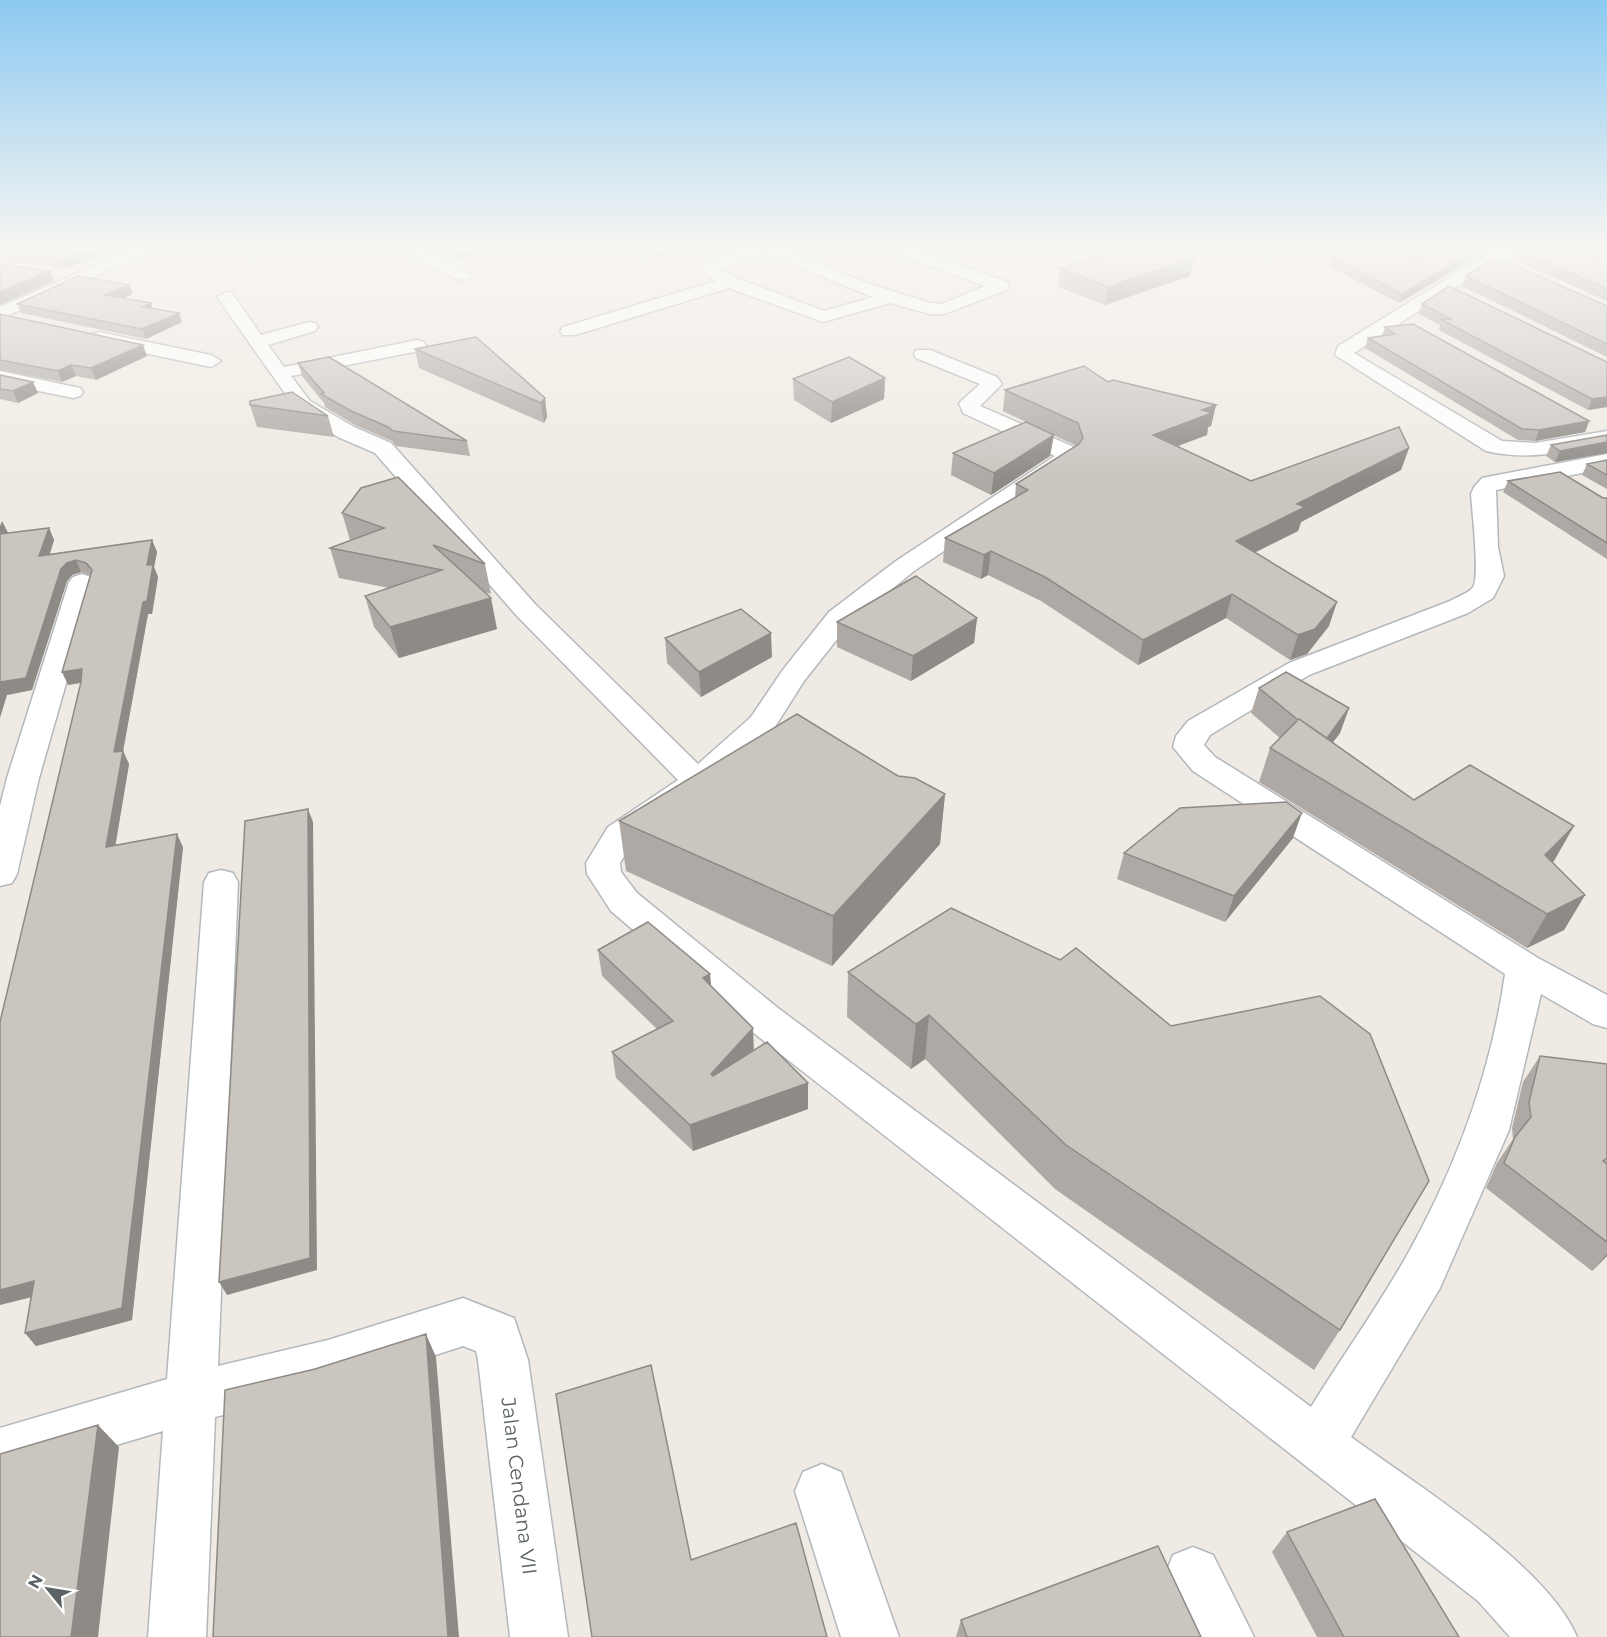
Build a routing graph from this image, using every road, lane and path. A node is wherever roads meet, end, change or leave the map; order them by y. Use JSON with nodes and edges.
{"nodes":[{"id":1,"x":248,"y":328,"type":"edge"},
{"id":2,"x":303,"y":328,"type":"edge"},
{"id":3,"x":578,"y":328,"type":"edge"},
{"id":4,"x":1380,"y":328,"type":"edge"},
{"id":5,"x":569,"y":331,"type":"dead end"},
{"id":6,"x":82,"y":334,"type":"edge"},
{"id":7,"x":255,"y":339,"type":"junction"},
{"id":8,"x":417,"y":346,"type":"edge"},
{"id":9,"x":923,"y":354,"type":"dead end"},
{"id":10,"x":211,"y":361,"type":"dead end"},
{"id":11,"x":279,"y":373,"type":"junction"},
{"id":12,"x":0,"y":377,"type":"edge"},
{"id":13,"x":73,"y":392,"type":"dead end"},
{"id":14,"x":1586,"y":420,"type":"edge"},
{"id":15,"x":1607,"y":432,"type":"edge"},
{"id":16,"x":1607,"y":437,"type":"edge"},
{"id":17,"x":1607,"y":461,"type":"edge"},
{"id":18,"x":1555,"y":471,"type":"junction"},
{"id":19,"x":1581,"y":486,"type":"edge"},
{"id":20,"x":82,"y":582,"type":"dead end"},
{"id":21,"x":762,"y":723,"type":"junction"},
{"id":22,"x":791,"y":741,"type":"edge"},
{"id":23,"x":11,"y":779,"type":"edge"},
{"id":24,"x":698,"y":782,"type":"junction"},
{"id":25,"x":0,"y":874,"type":"edge"},
{"id":26,"x":221,"y":882,"type":"dead end"},
{"id":27,"x":1526,"y":968,"type":"junction"},
{"id":28,"x":1607,"y":1013,"type":"edge"},
{"id":29,"x":190,"y":1398,"type":"junction"},
{"id":30,"x":1317,"y":1444,"type":"junction"},
{"id":31,"x":0,"y":1454,"type":"edge"},
{"id":32,"x":822,"y":1491,"type":"dead end"},
{"id":33,"x":1193,"y":1575,"type":"dead end"},
{"id":34,"x":177,"y":1637,"type":"edge"},
{"id":35,"x":539,"y":1637,"type":"edge"},
{"id":36,"x":870,"y":1637,"type":"edge"},
{"id":37,"x":1225,"y":1637,"type":"edge"},
{"id":38,"x":1548,"y":1637,"type":"edge"}],
"edges":[{"from":1,"to":7,"type":"street"},
{"from":2,"to":7,"type":"street"},
{"from":3,"to":5,"type":"street"},
{"from":4,"to":16,"type":"street"},
{"from":6,"to":10,"type":"street"},
{"from":7,"to":11,"type":"street"},
{"from":8,"to":11,"type":"street"},
{"from":9,"to":21,"type":"street"},
{"from":11,"to":24,"type":"street"},
{"from":12,"to":13,"type":"street"},
{"from":14,"to":15,"type":"street"},
{"from":17,"to":18,"type":"street"},
{"from":18,"to":19,"type":"street"},
{"from":18,"to":27,"type":"street"},
{"from":20,"to":23,"type":"street"},
{"from":21,"to":22,"type":"street"},
{"from":21,"to":24,"type":"street"},
{"from":23,"to":25,"type":"street"},
{"from":24,"to":30,"type":"street"},
{"from":26,"to":29,"type":"street"},
{"from":27,"to":28,"type":"street"},
{"from":27,"to":30,"type":"street"},
{"from":29,"to":31,"type":"street"},
{"from":29,"to":34,"type":"street"},
{"from":29,"to":35,"type":"street","name":"Jalan Cendana VII"},
{"from":30,"to":38,"type":"street"},
{"from":32,"to":36,"type":"street"},
{"from":33,"to":37,"type":"street"}]}
